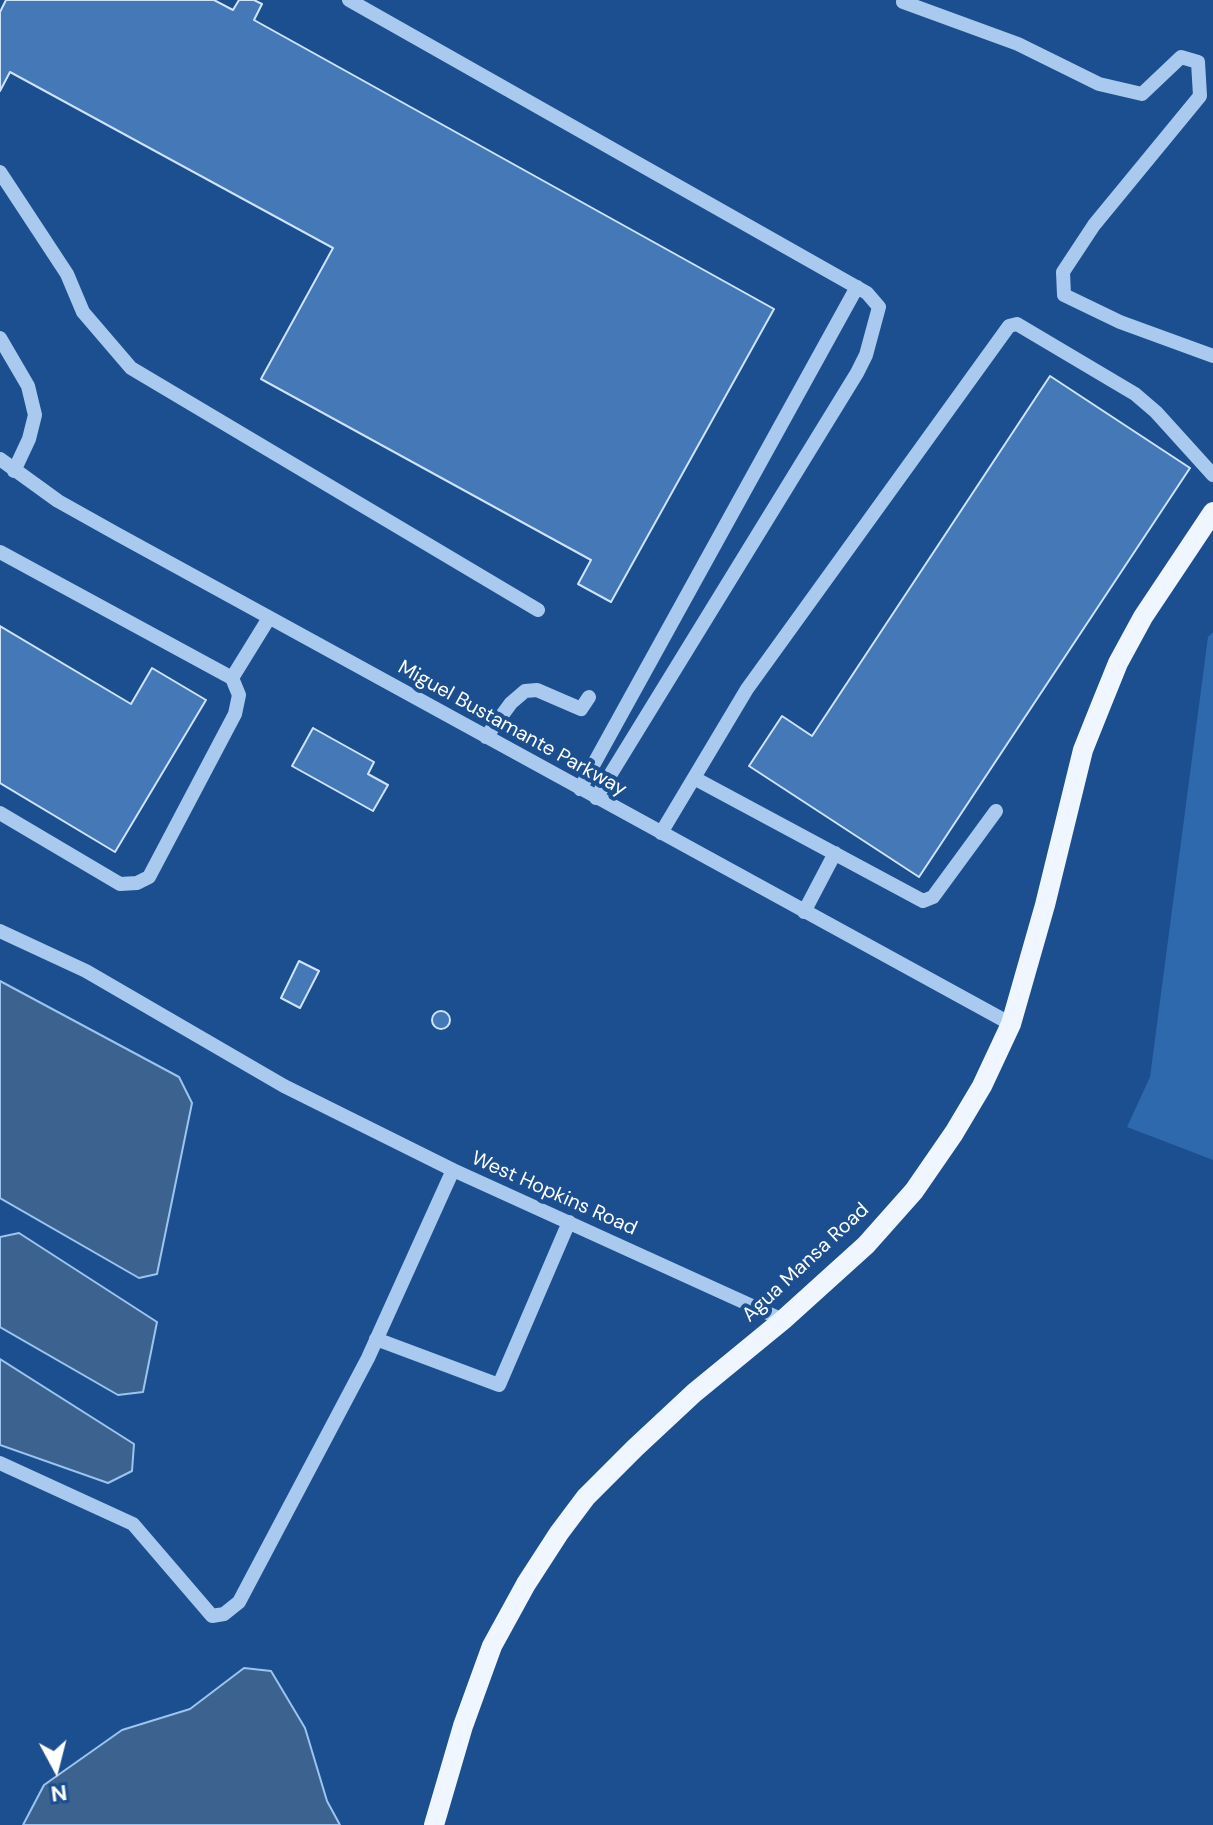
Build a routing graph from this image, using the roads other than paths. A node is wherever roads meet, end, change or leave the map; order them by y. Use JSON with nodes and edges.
{"nodes":[{"id":1,"x":349,"y":0,"type":"edge"},
{"id":2,"x":903,"y":2,"type":"dead end"},
{"id":3,"x":0,"y":172,"type":"edge"},
{"id":4,"x":857,"y":287,"type":"junction"},
{"id":5,"x":0,"y":338,"type":"edge"},
{"id":6,"x":1213,"y":356,"type":"edge"},
{"id":7,"x":0,"y":459,"type":"edge"},
{"id":8,"x":14,"y":471,"type":"junction"},
{"id":9,"x":1213,"y":475,"type":"edge"},
{"id":10,"x":1213,"y":512,"type":"edge"},
{"id":11,"x":0,"y":552,"type":"edge"},
{"id":12,"x":538,"y":610,"type":"dead end"},
{"id":13,"x":269,"y":618,"type":"junction"},
{"id":14,"x":232,"y":678,"type":"junction"},
{"id":15,"x":589,"y":697,"type":"dead end"},
{"id":16,"x":486,"y":737,"type":"junction"},
{"id":17,"x":694,"y":778,"type":"junction"},
{"id":18,"x":580,"y":789,"type":"junction"},
{"id":19,"x":596,"y":798,"type":"junction"},
{"id":20,"x":996,"y":811,"type":"dead end"},
{"id":21,"x":0,"y":813,"type":"edge"},
{"id":22,"x":661,"y":833,"type":"junction"},
{"id":23,"x":835,"y":853,"type":"junction"},
{"id":24,"x":804,"y":912,"type":"junction"},
{"id":25,"x":0,"y":931,"type":"edge"},
{"id":26,"x":1011,"y":1024,"type":"junction"},
{"id":27,"x":453,"y":1170,"type":"junction"},
{"id":28,"x":569,"y":1222,"type":"junction"},
{"id":29,"x":783,"y":1320,"type":"junction"},
{"id":30,"x":376,"y":1339,"type":"junction"},
{"id":31,"x":0,"y":1463,"type":"edge"},
{"id":32,"x":434,"y":1825,"type":"edge"}],
"edges":[{"from":1,"to":4,"type":"street"},
{"from":2,"to":6,"type":"street"},
{"from":3,"to":12,"type":"street"},
{"from":4,"to":18,"type":"street"},
{"from":4,"to":19,"type":"street"},
{"from":5,"to":8,"type":"street"},
{"from":7,"to":8,"type":"street","name":"Miguel Bustamante Parkway"},
{"from":8,"to":13,"type":"street","name":"Miguel Bustamante Parkway"},
{"from":9,"to":17,"type":"street"},
{"from":10,"to":26,"type":"main road","name":"Agua Mansa Road"},
{"from":11,"to":14,"type":"street"},
{"from":13,"to":14,"type":"street"},
{"from":13,"to":16,"type":"street","name":"Miguel Bustamante Parkway"},
{"from":14,"to":21,"type":"street"},
{"from":15,"to":16,"type":"street"},
{"from":16,"to":18,"type":"street","name":"Miguel Bustamante Parkway"},
{"from":17,"to":22,"type":"street"},
{"from":17,"to":23,"type":"street"},
{"from":18,"to":19,"type":"street","name":"Miguel Bustamante Parkway"},
{"from":19,"to":22,"type":"street","name":"Miguel Bustamante Parkway"},
{"from":20,"to":23,"type":"street"},
{"from":22,"to":24,"type":"street","name":"Miguel Bustamante Parkway"},
{"from":23,"to":24,"type":"street"},
{"from":24,"to":26,"type":"street","name":"Miguel Bustamante Parkway"},
{"from":25,"to":27,"type":"street"},
{"from":26,"to":29,"type":"main road","name":"Agua Mansa Road"},
{"from":27,"to":28,"type":"street","name":"West Hopkins Road"},
{"from":27,"to":30,"type":"street","name":"West Hopkins Road"},
{"from":28,"to":29,"type":"street","name":"West Hopkins Road"},
{"from":28,"to":30,"type":"street"},
{"from":29,"to":32,"type":"main road","name":"Agua Mansa Road"},
{"from":30,"to":31,"type":"street","name":"West Hopkins Road"}]}
